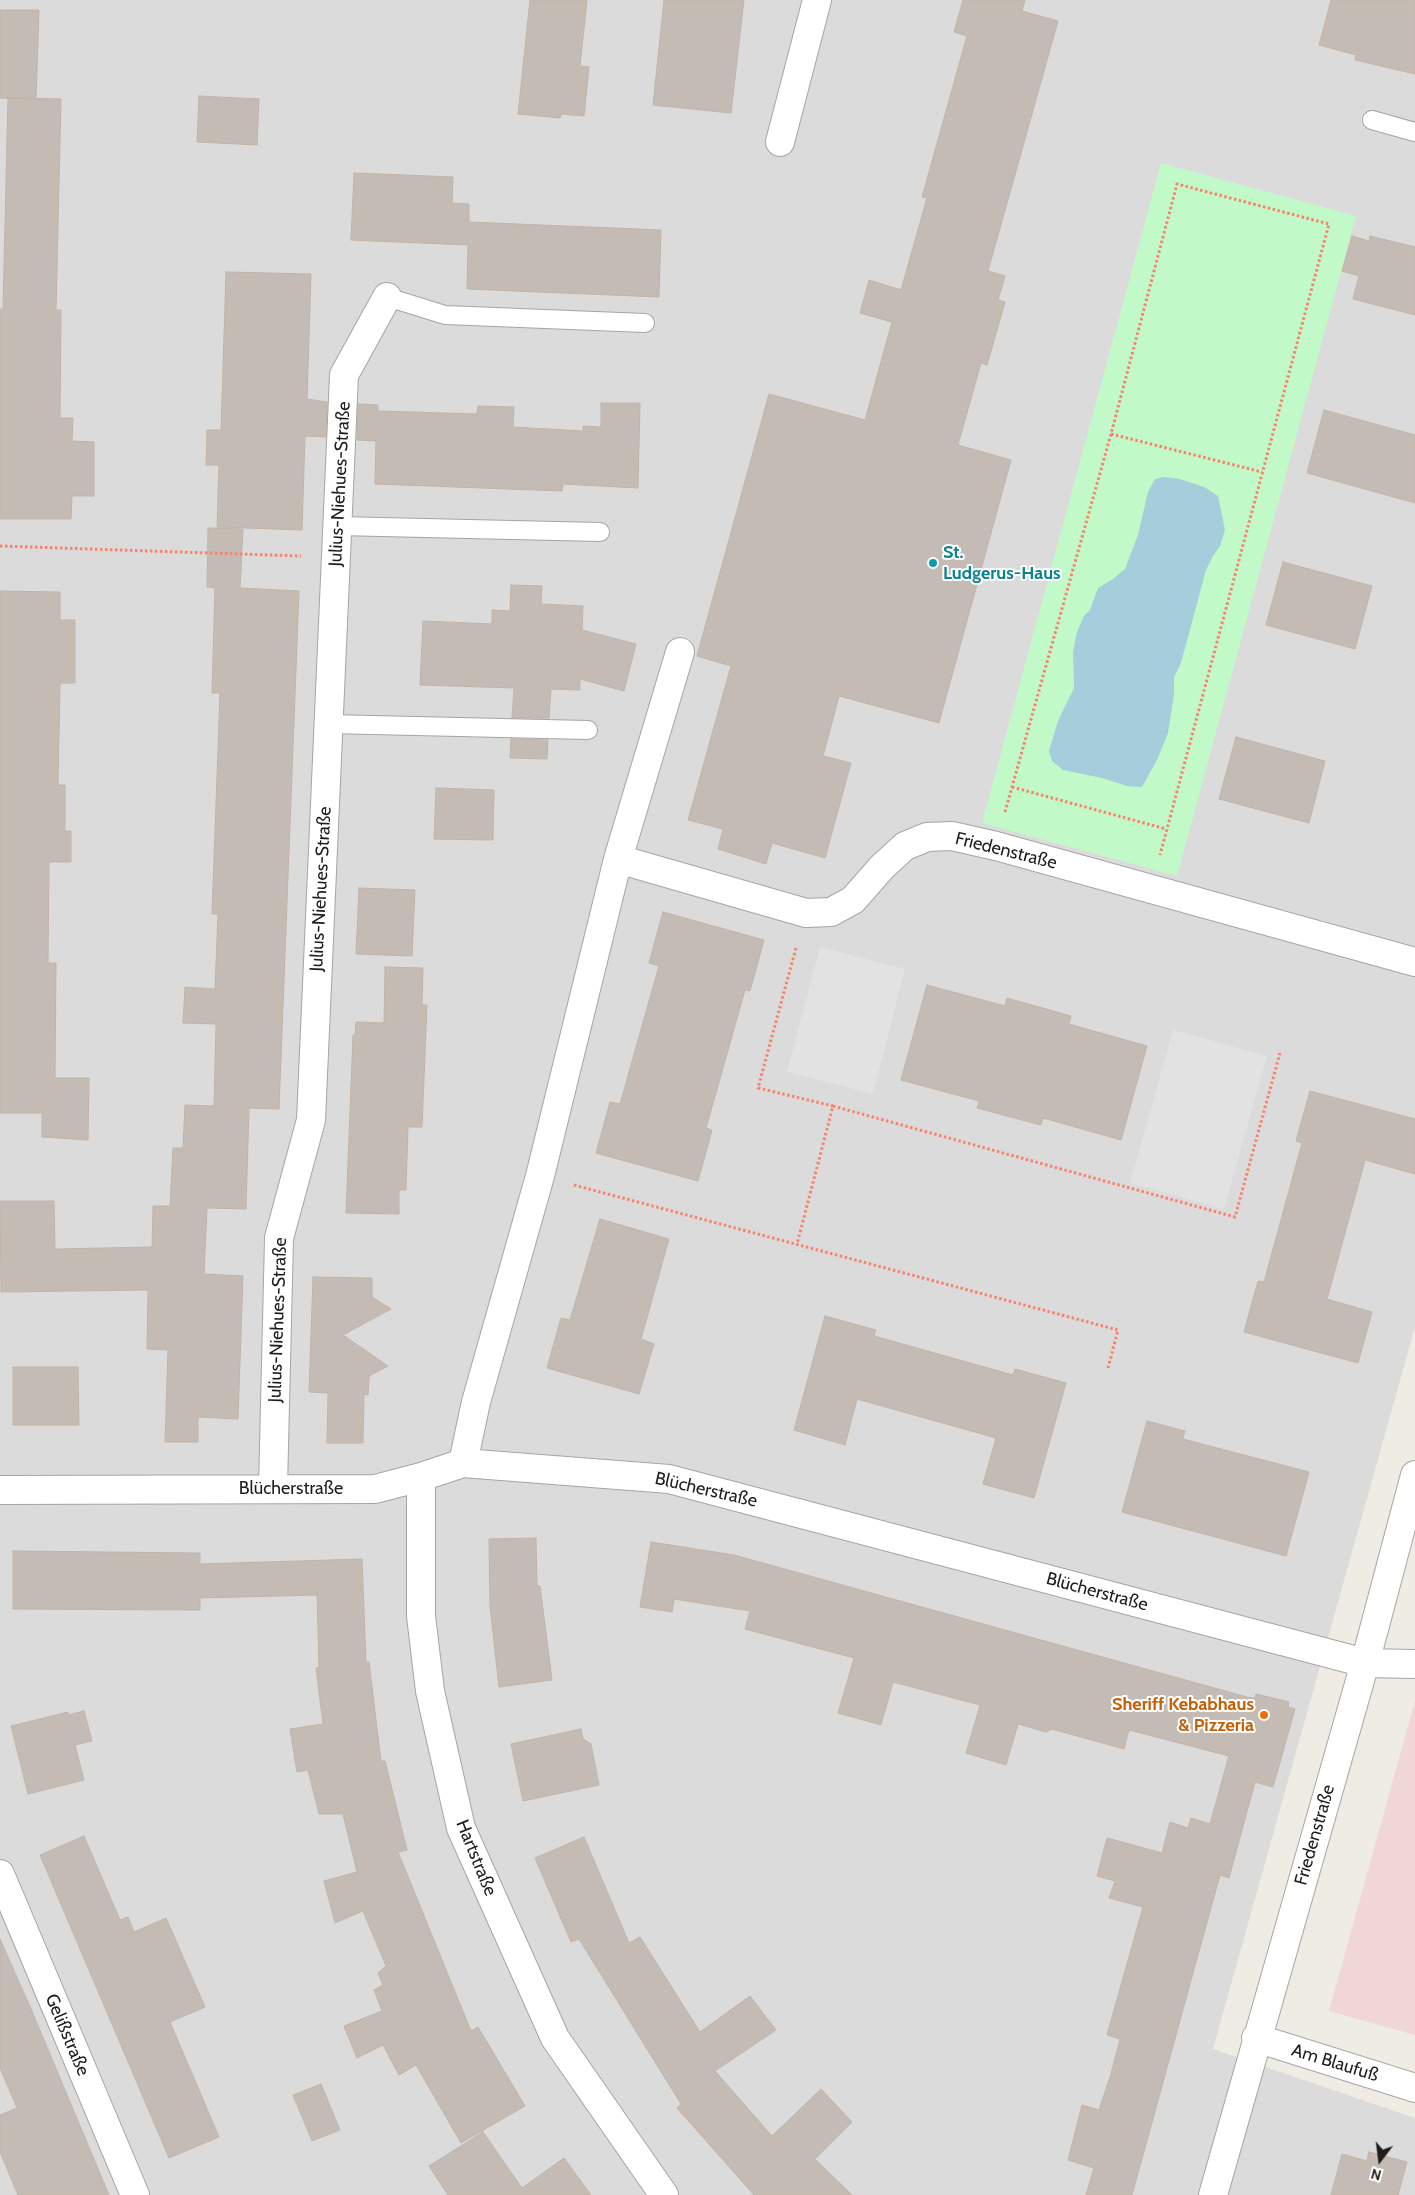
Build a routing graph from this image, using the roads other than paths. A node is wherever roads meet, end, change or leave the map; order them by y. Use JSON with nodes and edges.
{"nodes":[{"id":1,"x":817,"y":0,"type":"edge"},
{"id":2,"x":1372,"y":120,"type":"dead end"},
{"id":3,"x":1415,"y":132,"type":"edge"},
{"id":4,"x":780,"y":142,"type":"dead end"},
{"id":5,"x":387,"y":297,"type":"joint"},
{"id":6,"x":645,"y":324,"type":"dead end"},
{"id":7,"x":338,"y":526,"type":"junction"},
{"id":8,"x":600,"y":532,"type":"dead end"},
{"id":9,"x":680,"y":652,"type":"dead end"},
{"id":10,"x":329,"y":724,"type":"junction"},
{"id":11,"x":588,"y":730,"type":"dead end"},
{"id":12,"x":618,"y":860,"type":"junction"},
{"id":13,"x":1415,"y":962,"type":"edge"},
{"id":14,"x":463,"y":1463,"type":"junction"},
{"id":15,"x":1415,"y":1475,"type":"edge"},
{"id":16,"x":421,"y":1477,"type":"junction"},
{"id":17,"x":273,"y":1488,"type":"junction"},
{"id":18,"x":0,"y":1490,"type":"edge"},
{"id":19,"x":1365,"y":1663,"type":"junction"},
{"id":20,"x":1415,"y":1664,"type":"edge"},
{"id":21,"x":0,"y":1874,"type":"edge"},
{"id":22,"x":1256,"y":2038,"type":"junction"},
{"id":23,"x":1415,"y":2088,"type":"edge"},
{"id":24,"x":135,"y":2195,"type":"edge"},
{"id":25,"x":664,"y":2195,"type":"edge"},
{"id":26,"x":1212,"y":2195,"type":"edge"}],
"edges":[{"from":1,"to":4,"type":"street"},
{"from":2,"to":3,"type":"lane"},
{"from":5,"to":6,"type":"lane"},
{"from":5,"to":7,"type":"street","name":"Julius-Niehues-Straße"},
{"from":7,"to":8,"type":"lane"},
{"from":7,"to":10,"type":"street","name":"Julius-Niehues-Straße"},
{"from":9,"to":12,"type":"street"},
{"from":10,"to":11,"type":"lane"},
{"from":10,"to":17,"type":"street","name":"Julius-Niehues-Straße"},
{"from":12,"to":13,"type":"street","name":"Friedenstraße"},
{"from":12,"to":14,"type":"street"},
{"from":14,"to":16,"type":"street","name":"Blücherstraße"},
{"from":14,"to":19,"type":"street","name":"Blücherstraße"},
{"from":15,"to":19,"type":"street","name":"Friedenstraße"},
{"from":16,"to":17,"type":"street","name":"Blücherstraße"},
{"from":16,"to":25,"type":"street","name":"Hartstraße"},
{"from":17,"to":18,"type":"street","name":"Blücherstraße"},
{"from":19,"to":20,"type":"street","name":"Blücherstraße"},
{"from":19,"to":22,"type":"street","name":"Friedenstraße"},
{"from":21,"to":24,"type":"street","name":"Gelißstraße"},
{"from":22,"to":23,"type":"street","name":"Am Blaufuß"},
{"from":22,"to":26,"type":"street","name":"Friedenstraße"}]}
